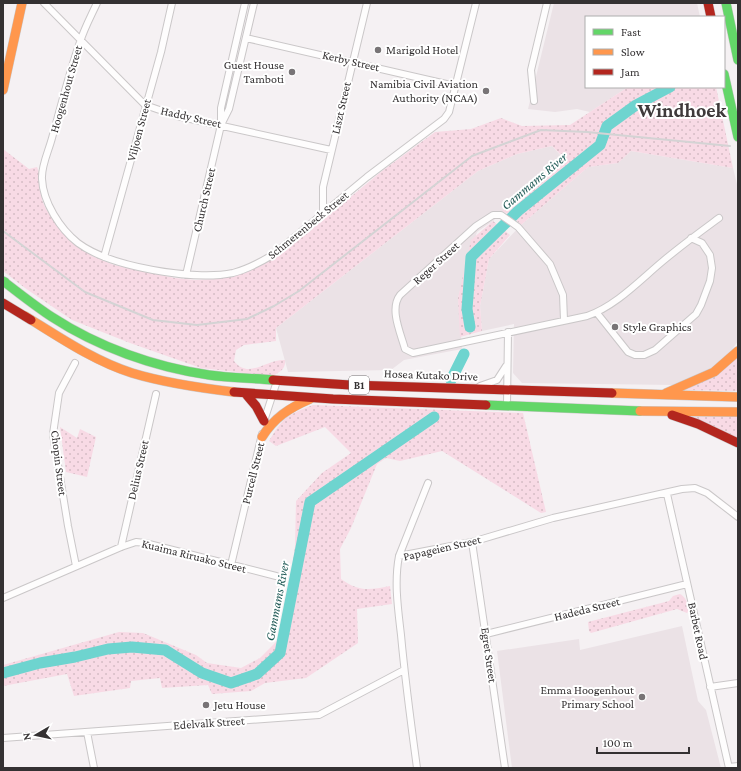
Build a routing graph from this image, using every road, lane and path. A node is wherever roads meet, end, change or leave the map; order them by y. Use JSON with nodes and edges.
{"nodes":[{"id":1,"x":22,"y":3,"type":"edge"},
{"id":2,"x":44,"y":3,"type":"edge"},
{"id":3,"x":97,"y":3,"type":"edge"},
{"id":4,"x":172,"y":3,"type":"edge"},
{"id":5,"x":245,"y":3,"type":"edge"},
{"id":6,"x":254,"y":3,"type":"edge"},
{"id":7,"x":367,"y":3,"type":"edge"},
{"id":8,"x":476,"y":3,"type":"edge"},
{"id":9,"x":547,"y":3,"type":"edge"},
{"id":10,"x":708,"y":3,"type":"edge"},
{"id":11,"x":726,"y":3,"type":"edge"},
{"id":12,"x":711,"y":16,"type":"edge"},
{"id":13,"x":246,"y":38,"type":"junction"},
{"id":14,"x":80,"y":41,"type":"junction"},
{"id":15,"x":738,"y":60,"type":"edge"},
{"id":16,"x":352,"y":61,"type":"junction"},
{"id":17,"x":8,"y":70,"type":"junction"},
{"id":18,"x":725,"y":78,"type":"edge"},
{"id":19,"x":3,"y":81,"type":"edge"},
{"id":20,"x":455,"y":86,"type":"junction"},
{"id":21,"x":3,"y":90,"type":"edge"},
{"id":22,"x":534,"y":101,"type":"dead end"},
{"id":23,"x":145,"y":105,"type":"junction"},
{"id":24,"x":221,"y":125,"type":"junction"},
{"id":25,"x":738,"y":137,"type":"edge"},
{"id":26,"x":331,"y":150,"type":"junction"},
{"id":27,"x":42,"y":176,"type":"joint"},
{"id":28,"x":323,"y":214,"type":"junction"},
{"id":29,"x":720,"y":218,"type":"dead end"},
{"id":30,"x":691,"y":238,"type":"junction"},
{"id":31,"x":104,"y":257,"type":"junction"},
{"id":32,"x":186,"y":275,"type":"junction"},
{"id":33,"x":4,"y":281,"type":"edge"},
{"id":34,"x":3,"y":299,"type":"edge"},
{"id":35,"x":3,"y":303,"type":"edge"},
{"id":36,"x":597,"y":313,"type":"junction"},
{"id":37,"x":31,"y":320,"type":"junction"},
{"id":38,"x":564,"y":320,"type":"junction"},
{"id":39,"x":508,"y":332,"type":"junction"},
{"id":40,"x":738,"y":351,"type":"edge"},
{"id":41,"x":75,"y":363,"type":"dead end"},
{"id":42,"x":508,"y":364,"type":"junction"},
{"id":43,"x":277,"y":381,"type":"junction"},
{"id":44,"x":473,"y":389,"type":"junction"},
{"id":45,"x":507,"y":390,"type":"junction"},
{"id":46,"x":245,"y":393,"type":"junction"},
{"id":47,"x":156,"y":394,"type":"dead end"},
{"id":48,"x":272,"y":395,"type":"junction"},
{"id":49,"x":660,"y":395,"type":"junction"},
{"id":50,"x":738,"y":397,"type":"edge"},
{"id":51,"x":314,"y":398,"type":"junction"},
{"id":52,"x":506,"y":404,"type":"junction"},
{"id":53,"x":661,"y":412,"type":"junction"},
{"id":54,"x":738,"y":412,"type":"edge"},
{"id":55,"x":264,"y":421,"type":"junction"},
{"id":56,"x":262,"y":437,"type":"junction"},
{"id":57,"x":738,"y":443,"type":"edge"},
{"id":58,"x":428,"y":483,"type":"dead end"},
{"id":59,"x":667,"y":494,"type":"junction"},
{"id":60,"x":738,"y":517,"type":"edge"},
{"id":61,"x":472,"y":542,"type":"junction"},
{"id":62,"x":121,"y":547,"type":"junction"},
{"id":63,"x":398,"y":556,"type":"junction"},
{"id":64,"x":231,"y":565,"type":"junction"},
{"id":65,"x":76,"y":566,"type":"junction"},
{"id":66,"x":276,"y":576,"type":"dead end"},
{"id":67,"x":687,"y":584,"type":"junction"},
{"id":68,"x":3,"y":598,"type":"edge"},
{"id":69,"x":486,"y":634,"type":"junction"},
{"id":70,"x":404,"y":670,"type":"junction"},
{"id":71,"x":738,"y":683,"type":"edge"},
{"id":72,"x":710,"y":687,"type":"junction"},
{"id":73,"x":86,"y":732,"type":"junction"},
{"id":74,"x":3,"y":738,"type":"edge"},
{"id":75,"x":738,"y":766,"type":"edge"},
{"id":76,"x":94,"y":768,"type":"edge"},
{"id":77,"x":417,"y":768,"type":"edge"},
{"id":78,"x":504,"y":768,"type":"edge"},
{"id":79,"x":729,"y":768,"type":"edge"}],
"edges":[{"from":1,"to":17,"type":"main road"},
{"from":2,"to":14,"type":"street","name":"Haddy Street"},
{"from":3,"to":14,"type":"street","name":"Hoogenhout Street"},
{"from":4,"to":23,"type":"street","name":"Viljoen Street"},
{"from":5,"to":24,"type":"street","name":"Church Street"},
{"from":6,"to":13,"type":"street","name":"Church Street"},
{"from":7,"to":16,"type":"street","name":"Liszt Street"},
{"from":8,"to":20,"type":"street","name":"Schmerenbeck Street"},
{"from":9,"to":22,"type":"street"},
{"from":10,"to":12,"type":"main road"},
{"from":11,"to":15,"type":"main road"},
{"from":13,"to":16,"type":"street","name":"Kerby Street"},
{"from":13,"to":24,"type":"street","name":"Church Street"},
{"from":14,"to":23,"type":"street","name":"Haddy Street"},
{"from":14,"to":27,"type":"street","name":"Hoogenhout Street"},
{"from":16,"to":20,"type":"street","name":"Kerby Street"},
{"from":16,"to":26,"type":"street","name":"Liszt Street"},
{"from":17,"to":19,"type":"main road"},
{"from":17,"to":21,"type":"main road"},
{"from":18,"to":25,"type":"main road"},
{"from":20,"to":28,"type":"street","name":"Schmerenbeck Street"},
{"from":23,"to":24,"type":"street","name":"Haddy Street"},
{"from":23,"to":31,"type":"street","name":"Viljoen Street"},
{"from":24,"to":26,"type":"street","name":"Haddy Street"},
{"from":24,"to":32,"type":"street","name":"Church Street"},
{"from":26,"to":28,"type":"street","name":"Liszt Street"},
{"from":27,"to":31,"type":"street","name":"Schmerenbeck Street"},
{"from":28,"to":32,"type":"street","name":"Schmerenbeck Street"},
{"from":29,"to":30,"type":"street","name":"Reger Street"},
{"from":30,"to":36,"type":"street","name":"Reger Street"},
{"from":30,"to":36,"type":"street"},
{"from":31,"to":32,"type":"street","name":"Schmerenbeck Street"},
{"from":33,"to":43,"type":"main road","name":"Hosea Kutako Drive","number":"B1"},
{"from":34,"to":37,"type":"main road","number":"B1"},
{"from":35,"to":37,"type":"main road"},
{"from":36,"to":38,"type":"street","name":"Reger Street"},
{"from":37,"to":46,"type":"main road","number":"B1"},
{"from":38,"to":39,"type":"street","name":"Reger Street"},
{"from":38,"to":39,"type":"street","name":"Reger Street"},
{"from":39,"to":42,"type":"street"},
{"from":40,"to":49,"type":"main road"},
{"from":41,"to":65,"type":"street","name":"Chopin Street"},
{"from":42,"to":44,"type":"street"},
{"from":42,"to":45,"type":"street"},
{"from":43,"to":44,"type":"main road","name":"Hosea Kutako Drive","number":"B1"},
{"from":43,"to":48,"type":"street","name":"Purcell Street"},
{"from":44,"to":45,"type":"main road","name":"Hosea Kutako Drive","number":"B1"},
{"from":45,"to":49,"type":"main road","name":"Hosea Kutako Drive","number":"B1"},
{"from":45,"to":52,"type":"street"},
{"from":46,"to":48,"type":"main road","number":"B1"},
{"from":46,"to":55,"type":"main road"},
{"from":47,"to":62,"type":"street","name":"Delius Street"},
{"from":48,"to":51,"type":"main road","number":"B1"},
{"from":48,"to":55,"type":"street","name":"Purcell Street"},
{"from":49,"to":50,"type":"main road","name":"Hosea Kutako Drive","number":"B1"},
{"from":51,"to":52,"type":"main road","number":"B1"},
{"from":51,"to":56,"type":"main road"},
{"from":52,"to":53,"type":"main road","number":"B1"},
{"from":53,"to":54,"type":"main road","number":"B1"},
{"from":53,"to":57,"type":"main road"},
{"from":55,"to":56,"type":"street","name":"Purcell Street"},
{"from":56,"to":64,"type":"street","name":"Purcell Street"},
{"from":58,"to":63,"type":"street"},
{"from":59,"to":60,"type":"street","name":"Papageien Street"},
{"from":59,"to":61,"type":"street","name":"Papageien Street"},
{"from":59,"to":67,"type":"street","name":"Barbet Road"},
{"from":61,"to":63,"type":"street","name":"Papageien Street"},
{"from":61,"to":69,"type":"street","name":"Egret Street"},
{"from":62,"to":64,"type":"street","name":"Kuaima Riruako Street"},
{"from":62,"to":65,"type":"street","name":"Kuaima Riruako Street"},
{"from":63,"to":70,"type":"street","name":"Papageien Street"},
{"from":64,"to":66,"type":"street","name":"Kuaima Riruako Street"},
{"from":65,"to":68,"type":"street","name":"Kuaima Riruako Street"},
{"from":67,"to":69,"type":"street","name":"Hadeda Street"},
{"from":67,"to":72,"type":"street","name":"Barbet Road"},
{"from":69,"to":78,"type":"street","name":"Egret Street"},
{"from":70,"to":73,"type":"street","name":"Edelvalk Street"},
{"from":70,"to":77,"type":"street","name":"Papageien Street"},
{"from":71,"to":72,"type":"street"},
{"from":72,"to":79,"type":"street","name":"Barbet Road"},
{"from":73,"to":74,"type":"street","name":"Edelvalk Street"},
{"from":73,"to":76,"type":"street"},
{"from":75,"to":79,"type":"street"}]}
